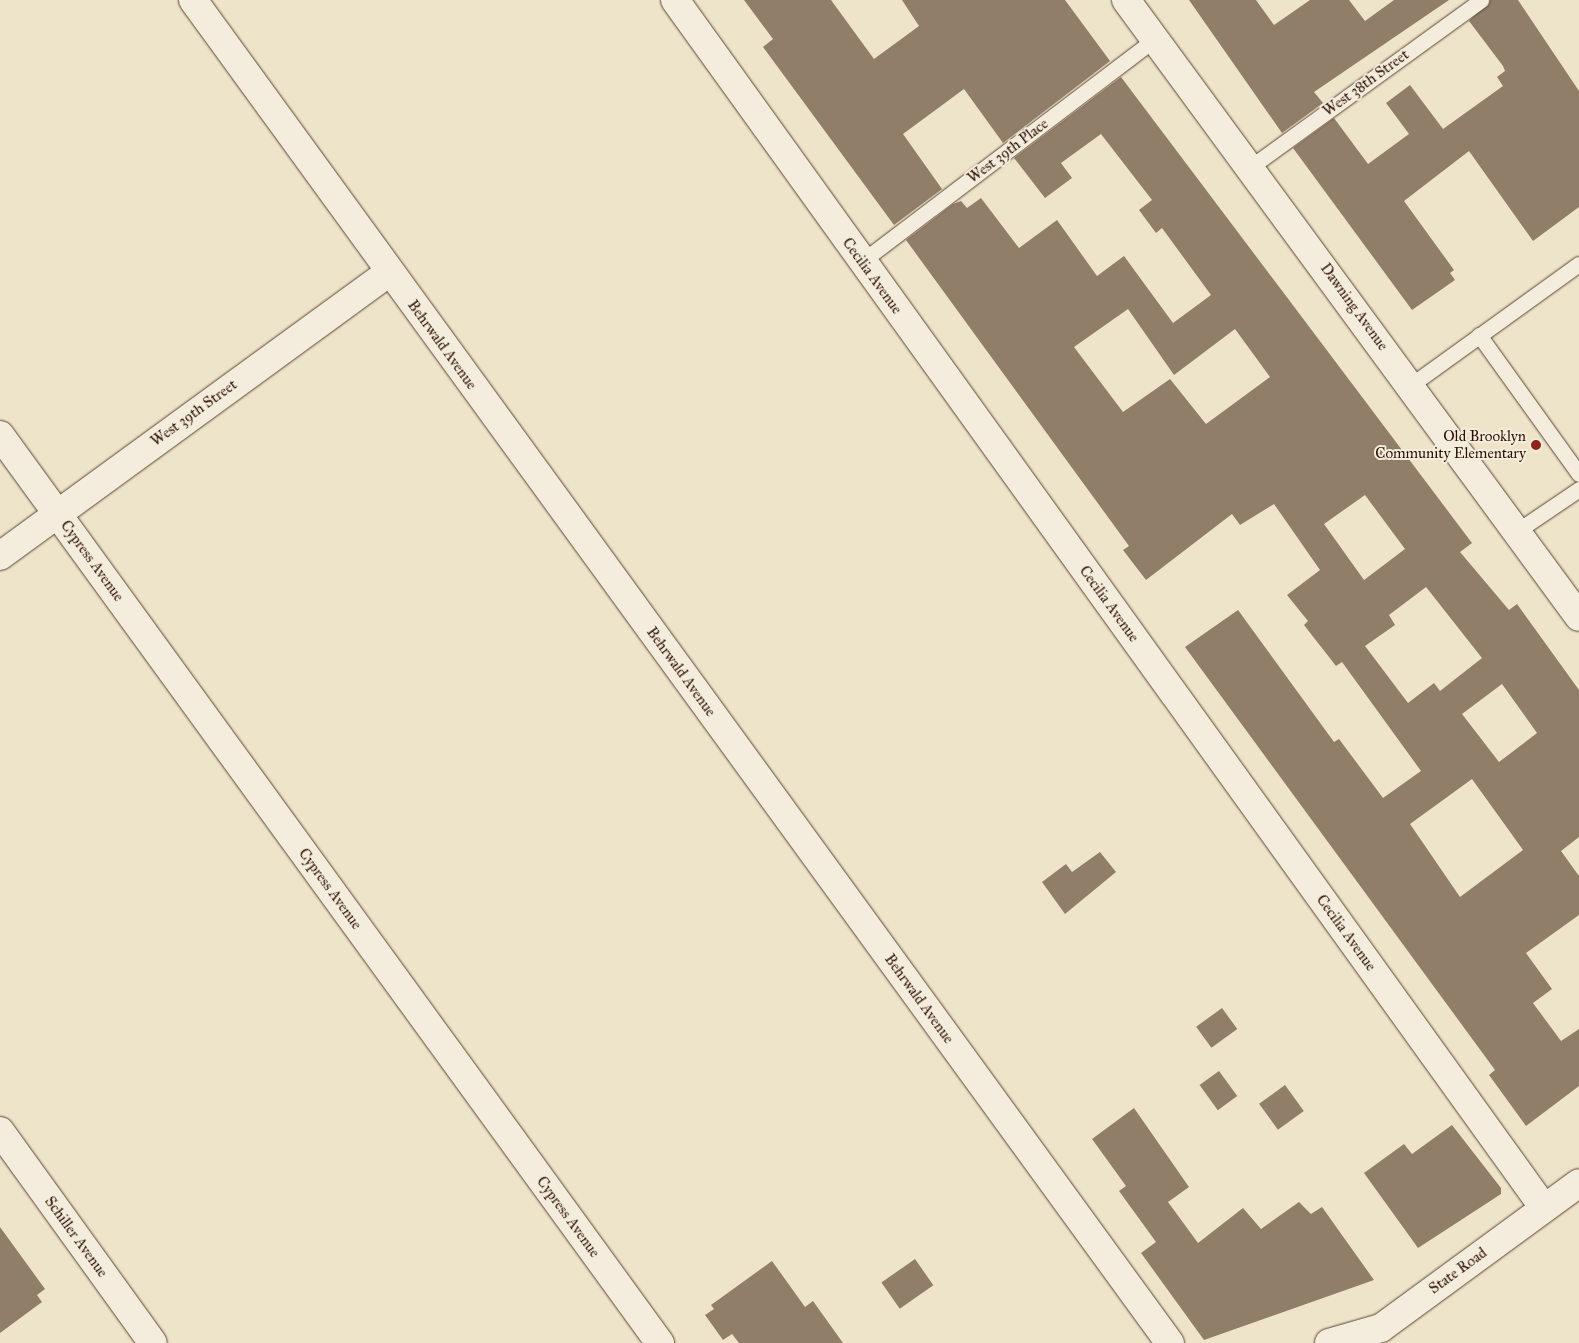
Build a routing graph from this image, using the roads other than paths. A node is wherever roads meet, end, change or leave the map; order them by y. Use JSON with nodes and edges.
{"nodes":[{"id":1,"x":194,"y":0,"type":"edge"},
{"id":2,"x":675,"y":0,"type":"edge"},
{"id":3,"x":1126,"y":0,"type":"edge"},
{"id":4,"x":1481,"y":0,"type":"edge"},
{"id":5,"x":1154,"y":40,"type":"junction"},
{"id":6,"x":1252,"y":166,"type":"junction"},
{"id":7,"x":861,"y":262,"type":"junction"},
{"id":8,"x":1579,"y":264,"type":"edge"},
{"id":9,"x":389,"y":272,"type":"junction"},
{"id":10,"x":1479,"y":335,"type":"junction"},
{"id":11,"x":1411,"y":385,"type":"junction"},
{"id":12,"x":0,"y":435,"type":"edge"},
{"id":13,"x":1579,"y":474,"type":"edge"},
{"id":14,"x":1579,"y":489,"type":"edge"},
{"id":15,"x":56,"y":513,"type":"junction"},
{"id":16,"x":1516,"y":531,"type":"junction"},
{"id":17,"x":0,"y":556,"type":"edge"},
{"id":18,"x":1579,"y":617,"type":"edge"},
{"id":19,"x":0,"y":1131,"type":"edge"},
{"id":20,"x":1579,"y":1182,"type":"edge"},
{"id":21,"x":1544,"y":1208,"type":"junction"},
{"id":22,"x":1387,"y":1335,"type":"edge"},
{"id":23,"x":153,"y":1343,"type":"edge"},
{"id":24,"x":660,"y":1343,"type":"edge"},
{"id":25,"x":1170,"y":1343,"type":"edge"},
{"id":26,"x":1329,"y":1343,"type":"edge"}],
"edges":[{"from":1,"to":9,"type":"street","name":"Behrwald Avenue"},
{"from":2,"to":7,"type":"street","name":"Cecilia Avenue"},
{"from":3,"to":5,"type":"street","name":"Dawning Avenue"},
{"from":4,"to":6,"type":"lane","name":"West 38th Street"},
{"from":5,"to":6,"type":"street","name":"Dawning Avenue"},
{"from":5,"to":7,"type":"lane","name":"West 39th Place"},
{"from":6,"to":11,"type":"street","name":"Dawning Avenue"},
{"from":7,"to":21,"type":"street","name":"Cecilia Avenue"},
{"from":8,"to":10,"type":"lane"},
{"from":9,"to":15,"type":"street","name":"West 39th Street"},
{"from":9,"to":25,"type":"street","name":"Behrwald Avenue"},
{"from":10,"to":11,"type":"lane"},
{"from":10,"to":13,"type":"lane"},
{"from":11,"to":16,"type":"street","name":"Dawning Avenue"},
{"from":12,"to":15,"type":"street","name":"Cypress Avenue"},
{"from":14,"to":16,"type":"lane"},
{"from":15,"to":17,"type":"street","name":"West 39th Street"},
{"from":15,"to":24,"type":"street","name":"Cypress Avenue"},
{"from":16,"to":18,"type":"street","name":"Dawning Avenue"},
{"from":19,"to":23,"type":"street","name":"Schiller Avenue"},
{"from":20,"to":21,"type":"street","name":"State Road"},
{"from":21,"to":22,"type":"street","name":"State Road"},
{"from":22,"to":26,"type":"street","name":"State Road"}]}
